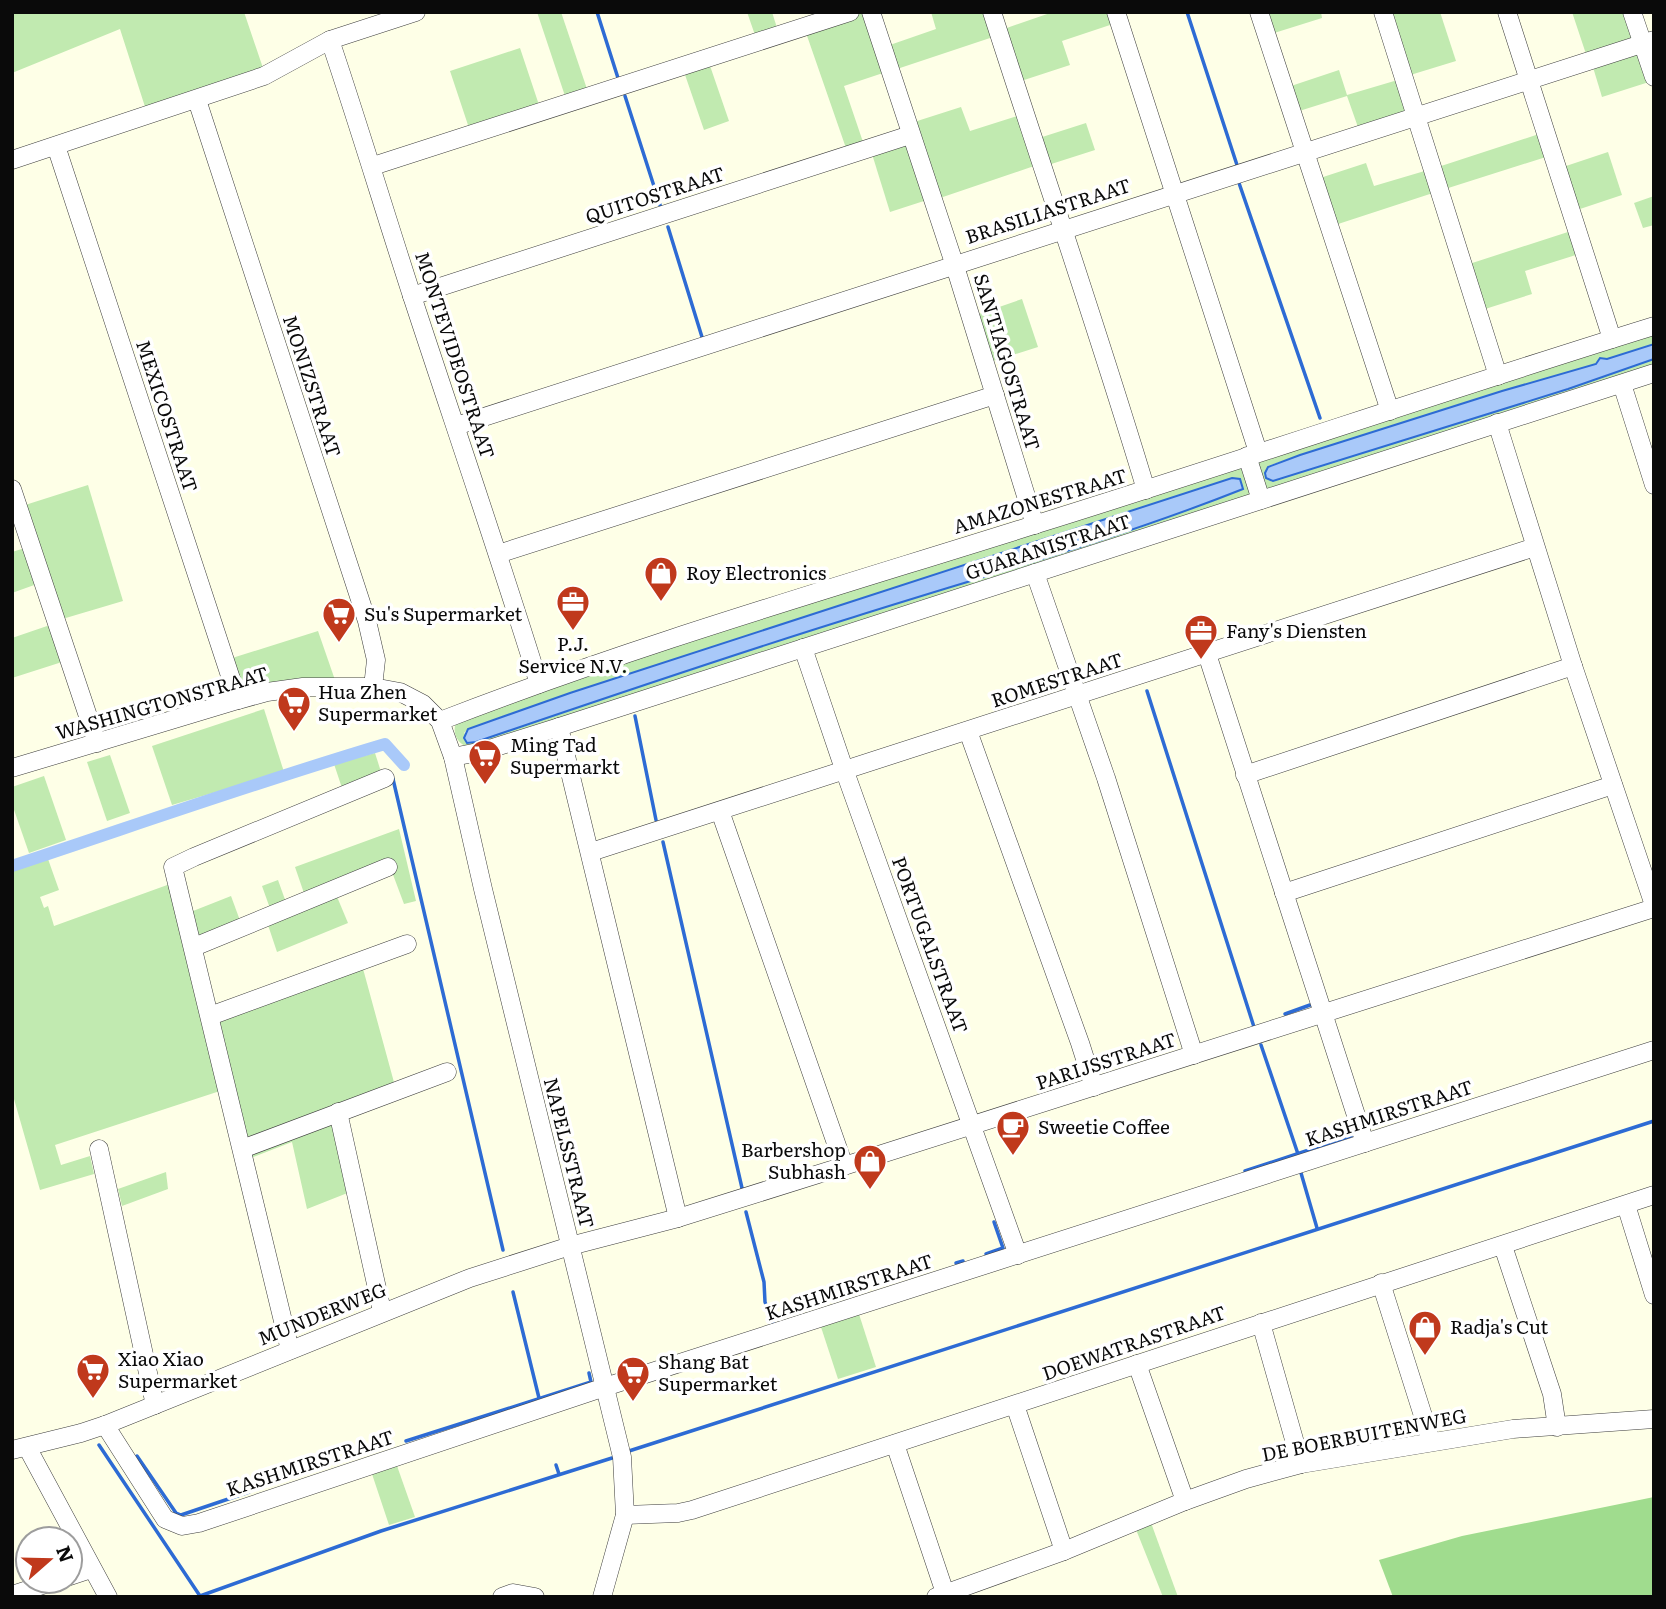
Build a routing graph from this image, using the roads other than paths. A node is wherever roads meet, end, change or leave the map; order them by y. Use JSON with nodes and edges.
{"nodes":[{"id":1,"x":416,"y":12,"type":"edge"},
{"id":2,"x":850,"y":12,"type":"edge"},
{"id":3,"x":871,"y":12,"type":"edge"},
{"id":4,"x":992,"y":12,"type":"edge"},
{"id":5,"x":1116,"y":12,"type":"edge"},
{"id":6,"x":1259,"y":12,"type":"edge"},
{"id":7,"x":1383,"y":12,"type":"edge"},
{"id":8,"x":1507,"y":12,"type":"edge"},
{"id":9,"x":1632,"y":12,"type":"edge"},
{"id":10,"x":330,"y":40,"type":"junction"},
{"id":11,"x":1648,"y":41,"type":"edge"},
{"id":12,"x":1654,"y":77,"type":"edge"},
{"id":13,"x":1528,"y":78,"type":"junction"},
{"id":14,"x":197,"y":100,"type":"junction"},
{"id":15,"x":1417,"y":116,"type":"junction"},
{"id":16,"x":910,"y":135,"type":"junction"},
{"id":17,"x":56,"y":146,"type":"junction"},
{"id":18,"x":1305,"y":153,"type":"junction"},
{"id":19,"x":12,"y":160,"type":"edge"},
{"id":20,"x":373,"y":166,"type":"junction"},
{"id":21,"x":1175,"y":193,"type":"junction"},
{"id":22,"x":1062,"y":229,"type":"junction"},
{"id":23,"x":954,"y":263,"type":"junction"},
{"id":24,"x":412,"y":296,"type":"junction"},
{"id":25,"x":1654,"y":326,"type":"edge"},
{"id":26,"x":1612,"y":339,"type":"junction"},
{"id":27,"x":1654,"y":373,"type":"edge"},
{"id":28,"x":1498,"y":376,"type":"junction"},
{"id":29,"x":1622,"y":384,"type":"junction"},
{"id":30,"x":995,"y":395,"type":"junction"},
{"id":31,"x":1390,"y":411,"type":"junction"},
{"id":32,"x":1497,"y":423,"type":"junction"},
{"id":33,"x":456,"y":426,"type":"junction"},
{"id":34,"x":1253,"y":454,"type":"junction"},
{"id":35,"x":1654,"y":485,"type":"edge"},
{"id":36,"x":12,"y":489,"type":"edge"},
{"id":37,"x":1146,"y":490,"type":"junction"},
{"id":38,"x":1261,"y":500,"type":"junction"},
{"id":39,"x":1035,"y":524,"type":"junction"},
{"id":40,"x":1535,"y":547,"type":"junction"},
{"id":41,"x":498,"y":554,"type":"junction"},
{"id":42,"x":1035,"y":573,"type":"junction"},
{"id":43,"x":803,"y":648,"type":"junction"},
{"id":44,"x":1207,"y":654,"type":"junction"},
{"id":45,"x":1573,"y":666,"type":"junction"},
{"id":46,"x":539,"y":684,"type":"junction"},
{"id":47,"x":373,"y":687,"type":"junction"},
{"id":48,"x":1078,"y":695,"type":"junction"},
{"id":49,"x":238,"y":700,"type":"junction"},
{"id":50,"x":440,"y":721,"type":"junction"},
{"id":51,"x":559,"y":727,"type":"junction"},
{"id":52,"x":968,"y":731,"type":"junction"},
{"id":53,"x":97,"y":743,"type":"junction"},
{"id":54,"x":453,"y":757,"type":"junction"},
{"id":55,"x":12,"y":768,"type":"edge"},
{"id":56,"x":844,"y":769,"type":"junction"},
{"id":57,"x":1245,"y":775,"type":"junction"},
{"id":58,"x":385,"y":778,"type":"dead end"},
{"id":59,"x":1613,"y":785,"type":"junction"},
{"id":60,"x":720,"y":811,"type":"junction"},
{"id":61,"x":591,"y":852,"type":"junction"},
{"id":62,"x":388,"y":867,"type":"dead end"},
{"id":63,"x":1284,"y":893,"type":"junction"},
{"id":64,"x":1654,"y":906,"type":"edge"},
{"id":65,"x":407,"y":944,"type":"dead end"},
{"id":66,"x":194,"y":947,"type":"junction"},
{"id":67,"x":1322,"y":1013,"type":"junction"},
{"id":68,"x":210,"y":1016,"type":"junction"},
{"id":69,"x":1654,"y":1049,"type":"edge"},
{"id":70,"x":1194,"y":1055,"type":"junction"},
{"id":71,"x":447,"y":1072,"type":"dead end"},
{"id":72,"x":1094,"y":1087,"type":"junction"},
{"id":73,"x":338,"y":1112,"type":"junction"},
{"id":74,"x":972,"y":1125,"type":"junction"},
{"id":75,"x":1365,"y":1143,"type":"junction"},
{"id":76,"x":99,"y":1149,"type":"dead end"},
{"id":77,"x":242,"y":1149,"type":"junction"},
{"id":78,"x":844,"y":1166,"type":"junction"},
{"id":79,"x":1654,"y":1195,"type":"edge"},
{"id":80,"x":1626,"y":1205,"type":"junction"},
{"id":81,"x":678,"y":1217,"type":"junction"},
{"id":82,"x":570,"y":1246,"type":"junction"},
{"id":83,"x":1503,"y":1247,"type":"junction"},
{"id":84,"x":1018,"y":1255,"type":"junction"},
{"id":85,"x":1381,"y":1283,"type":"junction"},
{"id":86,"x":1654,"y":1295,"type":"edge"},
{"id":87,"x":382,"y":1311,"type":"junction"},
{"id":88,"x":1261,"y":1323,"type":"junction"},
{"id":89,"x":289,"y":1350,"type":"junction"},
{"id":90,"x":1138,"y":1364,"type":"junction"},
{"id":91,"x":605,"y":1387,"type":"junction"},
{"id":92,"x":155,"y":1405,"type":"junction"},
{"id":93,"x":1015,"y":1405,"type":"junction"},
{"id":94,"x":1654,"y":1419,"type":"edge"},
{"id":95,"x":105,"y":1425,"type":"junction"},
{"id":96,"x":1557,"y":1427,"type":"junction"},
{"id":97,"x":1431,"y":1441,"type":"junction"},
{"id":98,"x":895,"y":1444,"type":"junction"},
{"id":99,"x":20,"y":1448,"type":"edge"},
{"id":100,"x":1301,"y":1464,"type":"junction"},
{"id":101,"x":1185,"y":1501,"type":"junction"},
{"id":102,"x":625,"y":1515,"type":"junction"},
{"id":103,"x":1064,"y":1551,"type":"junction"},
{"id":104,"x":91,"y":1569,"type":"junction"},
{"id":105,"x":84,"y":1571,"type":"edge"},
{"id":106,"x":940,"y":1595,"type":"edge"},
{"id":107,"x":108,"y":1597,"type":"edge"},
{"id":108,"x":502,"y":1597,"type":"edge"},
{"id":109,"x":535,"y":1597,"type":"edge"},
{"id":110,"x":602,"y":1597,"type":"edge"}],
"edges":[{"from":1,"to":10,"type":"street"},
{"from":2,"to":20,"type":"street"},
{"from":3,"to":16,"type":"street","name":"SANTIAGOSTRAAT"},
{"from":4,"to":22,"type":"street"},
{"from":5,"to":21,"type":"street"},
{"from":6,"to":18,"type":"street"},
{"from":7,"to":15,"type":"street"},
{"from":8,"to":13,"type":"street"},
{"from":9,"to":11,"type":"street"},
{"from":10,"to":14,"type":"street"},
{"from":10,"to":20,"type":"street","name":"MONTEVIDEOSTRAAT"},
{"from":11,"to":12,"type":"street"},
{"from":11,"to":13,"type":"street","name":"BRASILIASTRAAT"},
{"from":13,"to":15,"type":"street","name":"BRASILIASTRAAT"},
{"from":13,"to":26,"type":"street"},
{"from":14,"to":17,"type":"street"},
{"from":14,"to":47,"type":"street","name":"MONIZSTRAAT"},
{"from":15,"to":18,"type":"street","name":"BRASILIASTRAAT"},
{"from":15,"to":28,"type":"street"},
{"from":16,"to":23,"type":"street","name":"SANTIAGOSTRAAT"},
{"from":16,"to":24,"type":"street","name":"QUITOSTRAAT"},
{"from":17,"to":19,"type":"street"},
{"from":17,"to":49,"type":"street","name":"MEXICOSTRAAT"},
{"from":18,"to":21,"type":"street","name":"BRASILIASTRAAT"},
{"from":18,"to":31,"type":"street"},
{"from":20,"to":24,"type":"street","name":"MONTEVIDEOSTRAAT"},
{"from":21,"to":22,"type":"street","name":"BRASILIASTRAAT"},
{"from":21,"to":34,"type":"street"},
{"from":22,"to":23,"type":"street","name":"BRASILIASTRAAT"},
{"from":22,"to":37,"type":"street"},
{"from":23,"to":30,"type":"street","name":"SANTIAGOSTRAAT"},
{"from":23,"to":33,"type":"street","name":"BRASILIASTRAAT"},
{"from":24,"to":33,"type":"street","name":"MONTEVIDEOSTRAAT"},
{"from":25,"to":26,"type":"street","name":"AMAZONESTRAAT"},
{"from":26,"to":28,"type":"street","name":"AMAZONESTRAAT"},
{"from":27,"to":29,"type":"street","name":"GUARANISTRAAT"},
{"from":28,"to":31,"type":"street","name":"AMAZONESTRAAT"},
{"from":29,"to":32,"type":"street","name":"GUARANISTRAAT"},
{"from":29,"to":35,"type":"street"},
{"from":30,"to":39,"type":"street","name":"SANTIAGOSTRAAT"},
{"from":30,"to":41,"type":"street"},
{"from":31,"to":34,"type":"street","name":"AMAZONESTRAAT"},
{"from":32,"to":38,"type":"street","name":"GUARANISTRAAT"},
{"from":32,"to":40,"type":"street"},
{"from":33,"to":41,"type":"street","name":"MONTEVIDEOSTRAAT"},
{"from":34,"to":37,"type":"street","name":"AMAZONESTRAAT"},
{"from":34,"to":38,"type":"street"},
{"from":36,"to":53,"type":"street"},
{"from":37,"to":39,"type":"street","name":"AMAZONESTRAAT"},
{"from":38,"to":42,"type":"street","name":"GUARANISTRAAT"},
{"from":39,"to":46,"type":"street","name":"AMAZONESTRAAT"},
{"from":40,"to":44,"type":"street","name":"ROMESTRAAT"},
{"from":40,"to":45,"type":"street"},
{"from":41,"to":46,"type":"street","name":"MONTEVIDEOSTRAAT"},
{"from":42,"to":43,"type":"street","name":"GUARANISTRAAT"},
{"from":42,"to":48,"type":"street"},
{"from":43,"to":51,"type":"street","name":"GUARANISTRAAT"},
{"from":43,"to":56,"type":"street","name":"PORTUGALSTRAAT"},
{"from":44,"to":48,"type":"street","name":"ROMESTRAAT"},
{"from":44,"to":57,"type":"street"},
{"from":45,"to":57,"type":"street"},
{"from":45,"to":59,"type":"street"},
{"from":46,"to":50,"type":"street","name":"AMAZONESTRAAT"},
{"from":47,"to":49,"type":"street","name":"WASHINGTONSTRAAT"},
{"from":47,"to":50,"type":"street","name":"WASHINGTONSTRAAT"},
{"from":48,"to":52,"type":"street","name":"ROMESTRAAT"},
{"from":48,"to":70,"type":"street"},
{"from":49,"to":53,"type":"street","name":"WASHINGTONSTRAAT"},
{"from":50,"to":54,"type":"street","name":"NAPELSSTRAAT"},
{"from":51,"to":54,"type":"street","name":"GUARANISTRAAT"},
{"from":51,"to":61,"type":"street"},
{"from":52,"to":56,"type":"street","name":"ROMESTRAAT"},
{"from":52,"to":72,"type":"street"},
{"from":53,"to":55,"type":"street","name":"WASHINGTONSTRAAT"},
{"from":54,"to":82,"type":"street","name":"NAPELSSTRAAT"},
{"from":56,"to":60,"type":"street","name":"ROMESTRAAT"},
{"from":56,"to":74,"type":"street","name":"PORTUGALSTRAAT"},
{"from":57,"to":63,"type":"street"},
{"from":58,"to":66,"type":"street"},
{"from":59,"to":63,"type":"street"},
{"from":59,"to":64,"type":"street"},
{"from":60,"to":61,"type":"street","name":"ROMESTRAAT"},
{"from":60,"to":78,"type":"street"},
{"from":61,"to":81,"type":"street"},
{"from":62,"to":66,"type":"street"},
{"from":63,"to":67,"type":"street"},
{"from":64,"to":67,"type":"street","name":"PARIJSSTRAAT"},
{"from":65,"to":68,"type":"street"},
{"from":66,"to":68,"type":"street"},
{"from":67,"to":70,"type":"street","name":"PARIJSSTRAAT"},
{"from":67,"to":75,"type":"street"},
{"from":68,"to":77,"type":"street"},
{"from":69,"to":75,"type":"street","name":"KASHMIRSTRAAT"},
{"from":70,"to":72,"type":"street","name":"PARIJSSTRAAT"},
{"from":71,"to":73,"type":"street"},
{"from":72,"to":74,"type":"street","name":"PARIJSSTRAAT"},
{"from":73,"to":77,"type":"street"},
{"from":73,"to":87,"type":"street"},
{"from":74,"to":78,"type":"street","name":"PARIJSSTRAAT"},
{"from":74,"to":84,"type":"street","name":"PORTUGALSTRAAT"},
{"from":75,"to":84,"type":"street","name":"KASHMIRSTRAAT"},
{"from":76,"to":92,"type":"street"},
{"from":77,"to":89,"type":"street"},
{"from":78,"to":81,"type":"street","name":"PARIJSSTRAAT"},
{"from":79,"to":80,"type":"street","name":"DOEWATRASTRAAT"},
{"from":80,"to":83,"type":"street","name":"DOEWATRASTRAAT"},
{"from":80,"to":86,"type":"street"},
{"from":81,"to":82,"type":"street","name":"PARIJSSTRAAT"},
{"from":82,"to":87,"type":"street","name":"MUNDERWEG"},
{"from":82,"to":91,"type":"street","name":"NAPELSSTRAAT"},
{"from":83,"to":85,"type":"street","name":"DOEWATRASTRAAT"},
{"from":83,"to":96,"type":"street"},
{"from":84,"to":91,"type":"street","name":"KASHMIRSTRAAT"},
{"from":85,"to":88,"type":"street","name":"DOEWATRASTRAAT"},
{"from":85,"to":97,"type":"street"},
{"from":87,"to":89,"type":"street","name":"MUNDERWEG"},
{"from":88,"to":90,"type":"street","name":"DOEWATRASTRAAT"},
{"from":88,"to":100,"type":"street"},
{"from":89,"to":92,"type":"street","name":"MUNDERWEG"},
{"from":90,"to":93,"type":"street","name":"DOEWATRASTRAAT"},
{"from":90,"to":101,"type":"street"},
{"from":91,"to":95,"type":"street","name":"KASHMIRSTRAAT"},
{"from":91,"to":102,"type":"street","name":"NAPELSSTRAAT"},
{"from":92,"to":95,"type":"street","name":"MUNDERWEG"},
{"from":93,"to":98,"type":"street","name":"DOEWATRASTRAAT"},
{"from":93,"to":103,"type":"street"},
{"from":94,"to":96,"type":"street","name":"DE BOERBUITENWEG"},
{"from":95,"to":99,"type":"street","name":"MUNDERWEG"},
{"from":96,"to":97,"type":"street","name":"DE BOERBUITENWEG"},
{"from":97,"to":100,"type":"street","name":"DE BOERBUITENWEG"},
{"from":98,"to":102,"type":"street","name":"DOEWATRASTRAAT"},
{"from":98,"to":106,"type":"street"},
{"from":99,"to":104,"type":"street"},
{"from":100,"to":101,"type":"street","name":"DE BOERBUITENWEG"},
{"from":101,"to":103,"type":"street","name":"DE BOERBUITENWEG"},
{"from":102,"to":110,"type":"street","name":"NAPELSSTRAAT"},
{"from":103,"to":106,"type":"street","name":"DE BOERBUITENWEG"},
{"from":104,"to":105,"type":"street"},
{"from":104,"to":107,"type":"street"},
{"from":108,"to":109,"type":"street"}]}
